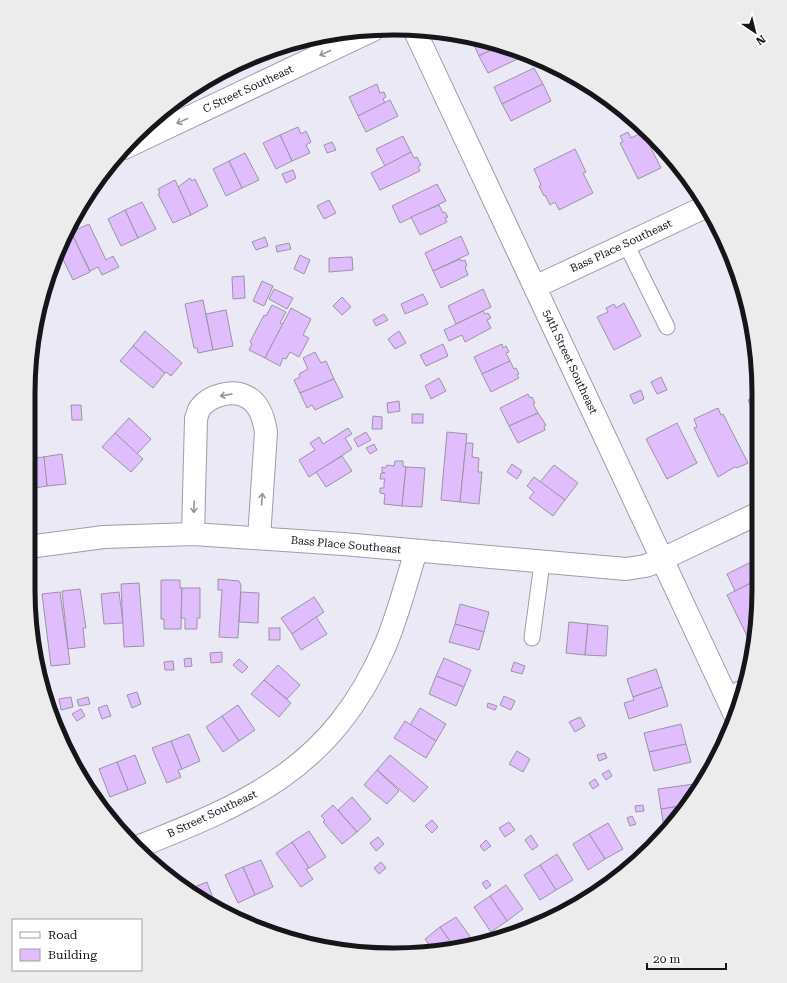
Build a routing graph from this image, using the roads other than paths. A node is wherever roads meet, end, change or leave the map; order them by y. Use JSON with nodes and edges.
{"nodes":[{"id":1,"x":417,"y":36,"type":"edge"},
{"id":2,"x":358,"y":37,"type":"edge"},
{"id":3,"x":139,"y":141,"type":"edge"},
{"id":4,"x":701,"y":209,"type":"edge"},
{"id":5,"x":626,"y":244,"type":"junction"},
{"id":6,"x":535,"y":287,"type":"junction"},
{"id":7,"x":666,"y":327,"type":"dead end"},
{"id":8,"x":752,"y":516,"type":"edge"},
{"id":9,"x":193,"y":534,"type":"junction"},
{"id":10,"x":259,"y":538,"type":"junction"},
{"id":11,"x":35,"y":545,"type":"edge"},
{"id":12,"x":416,"y":551,"type":"junction"},
{"id":13,"x":662,"y":559,"type":"junction"},
{"id":14,"x":542,"y":563,"type":"junction"},
{"id":15,"x":532,"y":638,"type":"dead end"},
{"id":16,"x":735,"y":692,"type":"edge"},
{"id":17,"x":142,"y":845,"type":"edge"}],
"edges":[{"from":1,"to":6,"type":"street","name":"54th Street Southeast"},
{"from":2,"to":3,"type":"street","name":"C Street Southeast","one_way":true},
{"from":4,"to":5,"type":"street","name":"Bass Place Southeast"},
{"from":5,"to":6,"type":"street","name":"Bass Place Southeast"},
{"from":5,"to":7,"type":"lane"},
{"from":6,"to":13,"type":"street","name":"54th Street Southeast"},
{"from":8,"to":13,"type":"street"},
{"from":9,"to":10,"type":"street","name":"Bass Place Southeast"},
{"from":10,"to":9,"type":"street","one_way":true},
{"from":9,"to":11,"type":"street","name":"Bass Place Southeast"},
{"from":10,"to":12,"type":"street","name":"Bass Place Southeast"},
{"from":12,"to":14,"type":"street","name":"Bass Place Southeast"},
{"from":12,"to":17,"type":"street","name":"B Street Southeast"},
{"from":13,"to":14,"type":"street","name":"Bass Place Southeast"},
{"from":13,"to":16,"type":"street","name":"54th Street Southeast"},
{"from":14,"to":15,"type":"lane"}]}
